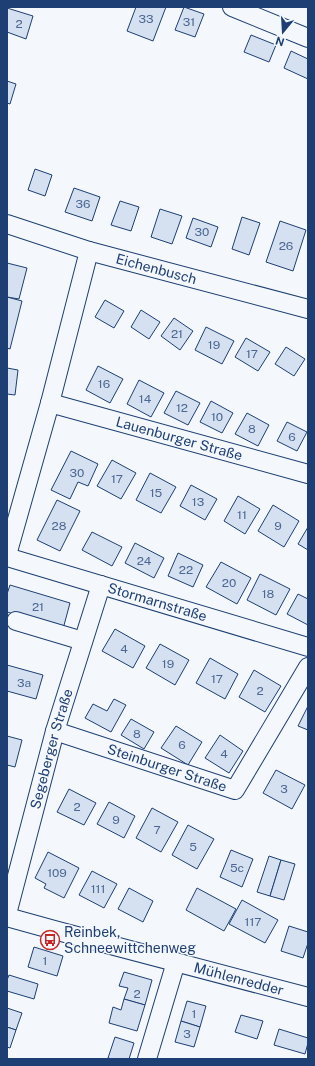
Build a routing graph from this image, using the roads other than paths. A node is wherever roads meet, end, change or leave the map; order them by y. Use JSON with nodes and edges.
{"nodes":[{"id":1,"x":232,"y":7,"type":"edge"},
{"id":2,"x":308,"y":38,"type":"edge"},
{"id":3,"x":7,"y":224,"type":"edge"},
{"id":4,"x":89,"y":251,"type":"junction"},
{"id":5,"x":308,"y":309,"type":"edge"},
{"id":6,"x":50,"y":403,"type":"junction"},
{"id":7,"x":308,"y":474,"type":"edge"},
{"id":8,"x":7,"y":556,"type":"edge"},
{"id":9,"x":101,"y":585,"type":"junction"},
{"id":10,"x":16,"y":621,"type":"dead end"},
{"id":11,"x":83,"y":641,"type":"junction"},
{"id":12,"x":308,"y":647,"type":"edge"},
{"id":13,"x":308,"y":667,"type":"edge"},
{"id":14,"x":55,"y":731,"type":"junction"},
{"id":15,"x":14,"y":859,"type":"edge"},
{"id":16,"x":7,"y":915,"type":"edge"},
{"id":17,"x":176,"y":962,"type":"junction"},
{"id":18,"x":308,"y":997,"type":"edge"},
{"id":19,"x":147,"y":1059,"type":"edge"}],
"edges":[{"from":1,"to":2,"type":"street"},
{"from":3,"to":4,"type":"street","name":"Eichenbusch"},
{"from":4,"to":5,"type":"street","name":"Eichenbusch"},
{"from":4,"to":6,"type":"street","name":"Stormarnstraße"},
{"from":6,"to":7,"type":"street","name":"Lauenburger Straße"},
{"from":6,"to":8,"type":"street","name":"Stormarnstraße"},
{"from":8,"to":9,"type":"street","name":"Stormarnstraße"},
{"from":9,"to":11,"type":"street","name":"Segeberger Straße"},
{"from":9,"to":12,"type":"street","name":"Stormarnstraße"},
{"from":10,"to":11,"type":"street"},
{"from":11,"to":14,"type":"street","name":"Segeberger Straße"},
{"from":13,"to":14,"type":"street","name":"Steinburger Straße"},
{"from":14,"to":15,"type":"street","name":"Segeberger Straße"},
{"from":15,"to":16,"type":"street","name":"Segeberger Straße"},
{"from":16,"to":17,"type":"street","name":"Mühlenredder"},
{"from":17,"to":18,"type":"street","name":"Mühlenredder"},
{"from":17,"to":19,"type":"street"}]}
